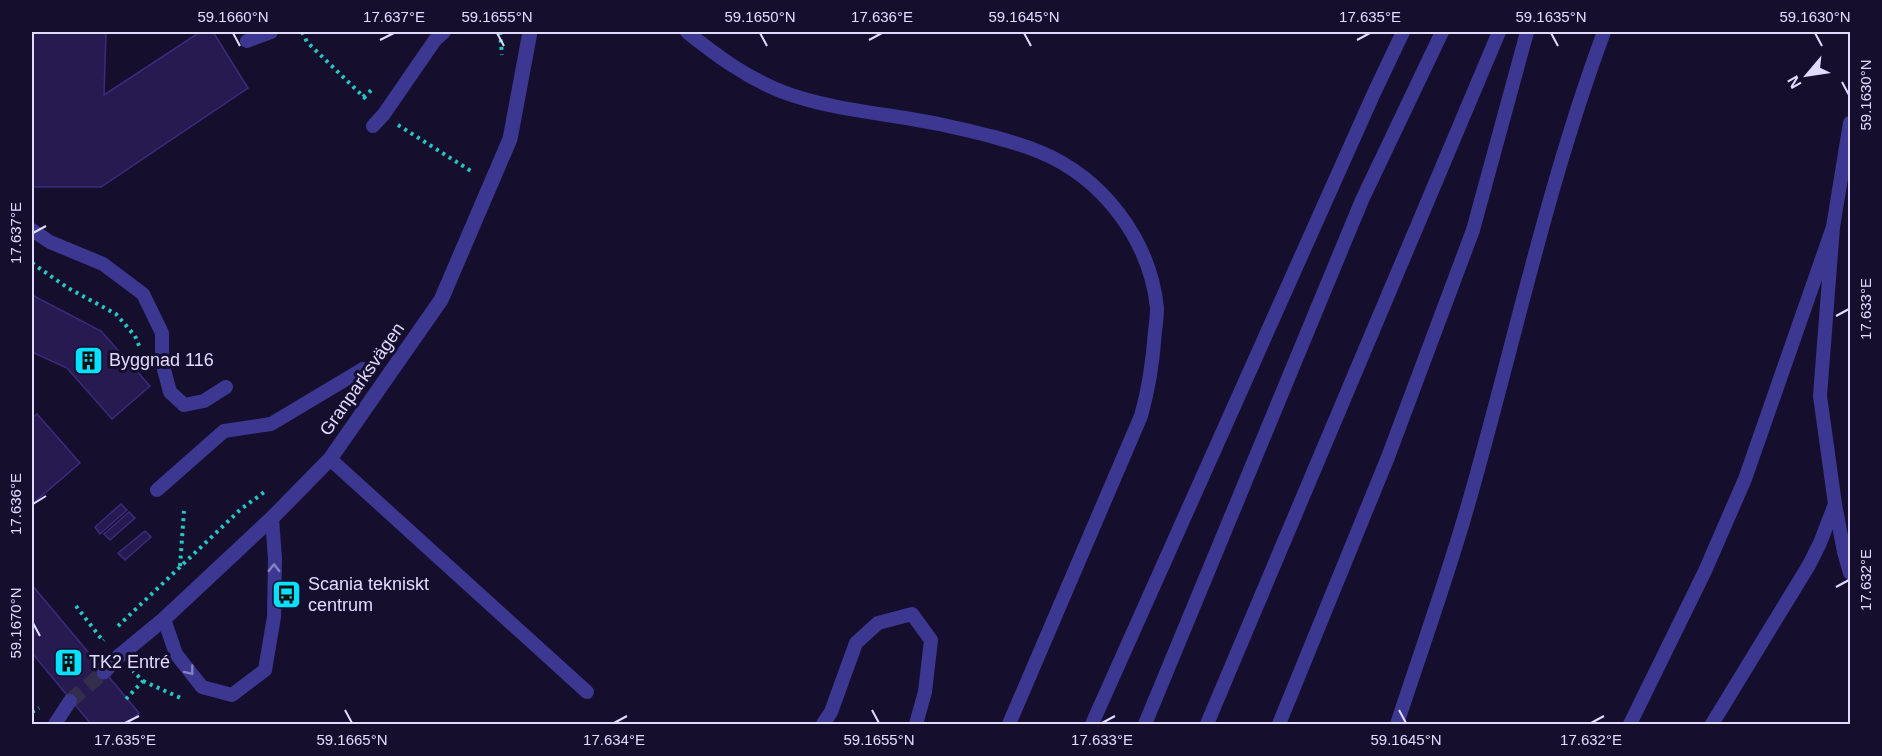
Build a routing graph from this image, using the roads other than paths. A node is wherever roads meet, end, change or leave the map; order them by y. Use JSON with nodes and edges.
{"nodes":[{"id":1,"x":271,"y":32,"type":"edge"},
{"id":2,"x":444,"y":32,"type":"edge"},
{"id":3,"x":530,"y":32,"type":"edge"},
{"id":4,"x":687,"y":32,"type":"edge"},
{"id":5,"x":1403,"y":32,"type":"edge"},
{"id":6,"x":1443,"y":32,"type":"edge"},
{"id":7,"x":1499,"y":32,"type":"edge"},
{"id":8,"x":1527,"y":32,"type":"edge"},
{"id":9,"x":1604,"y":32,"type":"edge"},
{"id":10,"x":247,"y":41,"type":"dead end"},
{"id":11,"x":1851,"y":123,"type":"edge"},
{"id":12,"x":372,"y":126,"type":"dead end"},
{"id":13,"x":1833,"y":227,"type":"junction"},
{"id":14,"x":32,"y":230,"type":"edge"},
{"id":15,"x":363,"y":369,"type":"dead end"},
{"id":16,"x":226,"y":387,"type":"dead end"},
{"id":17,"x":330,"y":459,"type":"junction"},
{"id":18,"x":157,"y":490,"type":"dead end"},
{"id":19,"x":1835,"y":504,"type":"junction"},
{"id":20,"x":272,"y":518,"type":"junction"},
{"id":21,"x":1851,"y":573,"type":"edge"},
{"id":22,"x":164,"y":620,"type":"junction"},
{"id":23,"x":104,"y":672,"type":"tunnel mouth"},
{"id":24,"x":587,"y":692,"type":"dead end"},
{"id":25,"x":70,"y":701,"type":"tunnel mouth"},
{"id":26,"x":56,"y":724,"type":"edge"},
{"id":27,"x":823,"y":724,"type":"edge"},
{"id":28,"x":916,"y":724,"type":"edge"},
{"id":29,"x":1009,"y":724,"type":"edge"},
{"id":30,"x":1092,"y":724,"type":"edge"},
{"id":31,"x":1145,"y":724,"type":"edge"},
{"id":32,"x":1207,"y":724,"type":"edge"},
{"id":33,"x":1279,"y":724,"type":"edge"},
{"id":34,"x":1396,"y":724,"type":"edge"},
{"id":35,"x":1630,"y":724,"type":"edge"},
{"id":36,"x":1712,"y":724,"type":"edge"}],
"edges":[{"from":1,"to":10,"type":"lane"},
{"from":2,"to":12,"type":"lane"},
{"from":3,"to":17,"type":"street","name":"Granparksvägen"},
{"from":4,"to":29,"type":"lane"},
{"from":5,"to":30,"type":"lane"},
{"from":6,"to":31,"type":"lane"},
{"from":7,"to":32,"type":"lane"},
{"from":8,"to":33,"type":"lane"},
{"from":9,"to":34,"type":"lane"},
{"from":11,"to":13,"type":"lane"},
{"from":13,"to":19,"type":"lane"},
{"from":13,"to":35,"type":"lane"},
{"from":14,"to":16,"type":"lane"},
{"from":15,"to":18,"type":"lane"},
{"from":17,"to":20,"type":"street","name":"Granparksvägen"},
{"from":17,"to":24,"type":"lane"},
{"from":19,"to":21,"type":"lane"},
{"from":19,"to":36,"type":"lane"},
{"from":20,"to":22,"type":"street","name":"Granparksvägen"},
{"from":22,"to":20,"type":"lane","one_way":true},
{"from":22,"to":23,"type":"street","name":"Granparksvägen"},
{"from":25,"to":26,"type":"lane"},
{"from":27,"to":28,"type":"lane"}]}
